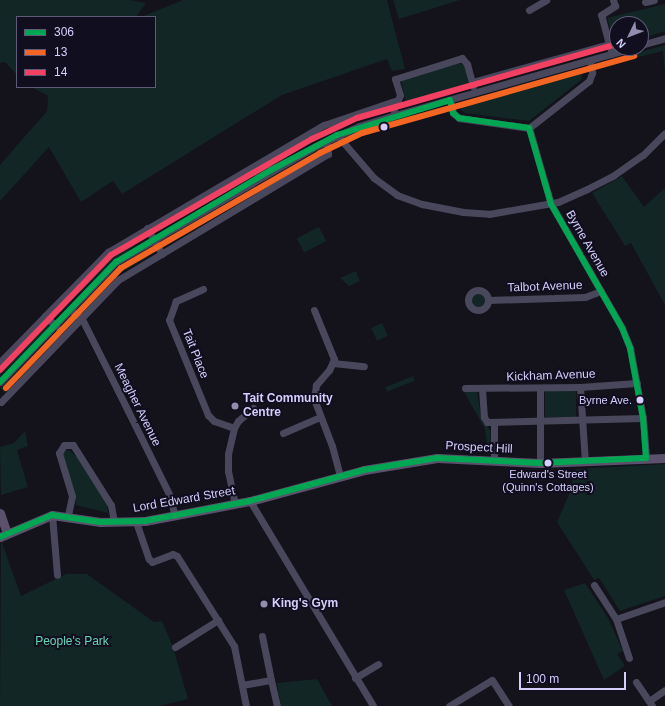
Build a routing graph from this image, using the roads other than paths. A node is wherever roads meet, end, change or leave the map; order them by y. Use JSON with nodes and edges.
{"nodes":[{"id":1,"x":546,"y":0,"type":"edge"},
{"id":2,"x":613,"y":0,"type":"edge"},
{"id":3,"x":654,"y":0,"type":"edge"},
{"id":4,"x":645,"y":2,"type":"dead end"},
{"id":5,"x":529,"y":10,"type":"dead end"},
{"id":6,"x":665,"y":38,"type":"edge"},
{"id":7,"x":649,"y":43,"type":"edge"},
{"id":8,"x":609,"y":44,"type":"joint"},
{"id":9,"x":609,"y":55,"type":"edge"},
{"id":10,"x":590,"y":61,"type":"junction"},
{"id":11,"x":472,"y":82,"type":"junction"},
{"id":12,"x":475,"y":93,"type":"junction"},
{"id":13,"x":450,"y":100,"type":"junction"},
{"id":14,"x":392,"y":102,"type":"junction"},
{"id":15,"x":395,"y":115,"type":"junction"},
{"id":16,"x":529,"y":128,"type":"junction"},
{"id":17,"x":665,"y":134,"type":"edge"},
{"id":18,"x":337,"y":135,"type":"junction"},
{"id":19,"x":327,"y":145,"type":"dead end"},
{"id":20,"x":551,"y":204,"type":"junction"},
{"id":21,"x":147,"y":228,"type":"junction"},
{"id":22,"x":154,"y":239,"type":"junction"},
{"id":23,"x":162,"y":254,"type":"junction"},
{"id":24,"x":203,"y":289,"type":"dead end"},
{"id":25,"x":68,"y":291,"type":"junction"},
{"id":26,"x":601,"y":291,"type":"junction"},
{"id":27,"x":488,"y":300,"type":"dead end"},
{"id":28,"x":79,"y":301,"type":"junction"},
{"id":29,"x":71,"y":310,"type":"junction"},
{"id":30,"x":314,"y":310,"type":"dead end"},
{"id":31,"x":45,"y":316,"type":"junction"},
{"id":32,"x":82,"y":319,"type":"junction"},
{"id":33,"x":56,"y":326,"type":"junction"},
{"id":34,"x":0,"y":362,"type":"edge"},
{"id":35,"x":333,"y":363,"type":"junction"},
{"id":36,"x":364,"y":366,"type":"dead end"},
{"id":37,"x":0,"y":382,"type":"edge"},
{"id":38,"x":637,"y":382,"type":"junction"},
{"id":39,"x":580,"y":387,"type":"junction"},
{"id":40,"x":465,"y":388,"type":"dead end"},
{"id":41,"x":540,"y":388,"type":"junction"},
{"id":42,"x":482,"y":389,"type":"junction"},
{"id":43,"x":1,"y":402,"type":"dead end"},
{"id":44,"x":254,"y":408,"type":"dead end"},
{"id":45,"x":320,"y":417,"type":"junction"},
{"id":46,"x":642,"y":418,"type":"junction"},
{"id":47,"x":583,"y":419,"type":"junction"},
{"id":48,"x":541,"y":421,"type":"junction"},
{"id":49,"x":494,"y":422,"type":"junction"},
{"id":50,"x":234,"y":428,"type":"junction"},
{"id":51,"x":283,"y":433,"type":"dead end"},
{"id":52,"x":646,"y":458,"type":"junction"},
{"id":53,"x":665,"y":458,"type":"edge"},
{"id":54,"x":494,"y":460,"type":"junction"},
{"id":55,"x":585,"y":462,"type":"junction"},
{"id":56,"x":540,"y":463,"type":"junction"},
{"id":57,"x":340,"y":476,"type":"junction"},
{"id":58,"x":250,"y":501,"type":"junction"},
{"id":59,"x":235,"y":504,"type":"junction"},
{"id":60,"x":0,"y":514,"type":"edge"},
{"id":61,"x":174,"y":514,"type":"junction"},
{"id":62,"x":52,"y":515,"type":"junction"},
{"id":63,"x":68,"y":515,"type":"junction"},
{"id":64,"x":114,"y":522,"type":"junction"},
{"id":65,"x":136,"y":522,"type":"junction"},
{"id":66,"x":4,"y":535,"type":"edge"},
{"id":67,"x":57,"y":575,"type":"dead end"},
{"id":68,"x":594,"y":585,"type":"dead end"},
{"id":69,"x":665,"y":602,"type":"edge"},
{"id":70,"x":616,"y":619,"type":"junction"},
{"id":71,"x":218,"y":620,"type":"junction"},
{"id":72,"x":262,"y":636,"type":"dead end"},
{"id":73,"x":175,"y":647,"type":"dead end"},
{"id":74,"x":630,"y":658,"type":"dead end"},
{"id":75,"x":378,"y":664,"type":"dead end"},
{"id":76,"x":355,"y":678,"type":"junction"},
{"id":77,"x":271,"y":680,"type":"junction"},
{"id":78,"x":636,"y":682,"type":"dead end"},
{"id":79,"x":242,"y":685,"type":"junction"},
{"id":80,"x":665,"y":690,"type":"edge"},
{"id":81,"x":650,"y":703,"type":"edge"},
{"id":82,"x":246,"y":706,"type":"edge"},
{"id":83,"x":277,"y":706,"type":"edge"},
{"id":84,"x":373,"y":706,"type":"edge"},
{"id":85,"x":449,"y":706,"type":"edge"},
{"id":86,"x":509,"y":706,"type":"edge"}],
"edges":[{"from":1,"to":5,"type":"street"},
{"from":2,"to":8,"type":"street"},
{"from":3,"to":4,"type":"street"},
{"from":6,"to":7,"type":"street"},
{"from":8,"to":11,"type":"street"},
{"from":9,"to":10,"type":"street"},
{"from":10,"to":12,"type":"street"},
{"from":10,"to":16,"type":"street"},
{"from":11,"to":12,"type":"street"},
{"from":11,"to":14,"type":"street"},
{"from":12,"to":13,"type":"street"},
{"from":13,"to":15,"type":"street"},
{"from":13,"to":16,"type":"street"},
{"from":14,"to":15,"type":"street"},
{"from":14,"to":21,"type":"street"},
{"from":15,"to":18,"type":"street"},
{"from":16,"to":20,"type":"street","name":"Byrne Avenue"},
{"from":17,"to":20,"type":"street"},
{"from":18,"to":20,"type":"street"},
{"from":18,"to":22,"type":"street"},
{"from":19,"to":23,"type":"street"},
{"from":20,"to":26,"type":"street","name":"Byrne Avenue"},
{"from":21,"to":22,"type":"street"},
{"from":21,"to":25,"type":"street"},
{"from":22,"to":23,"type":"street"},
{"from":22,"to":28,"type":"street"},
{"from":23,"to":32,"type":"street"},
{"from":24,"to":50,"type":"street","name":"Tait Place"},
{"from":25,"to":28,"type":"street"},
{"from":25,"to":31,"type":"street"},
{"from":26,"to":27,"type":"street","name":"Talbot Avenue"},
{"from":26,"to":38,"type":"street","name":"Byrne Avenue"},
{"from":28,"to":29,"type":"street"},
{"from":29,"to":32,"type":"street","name":"Meagher Avenue"},
{"from":29,"to":33,"type":"street"},
{"from":30,"to":35,"type":"street"},
{"from":31,"to":33,"type":"street"},
{"from":31,"to":34,"type":"street"},
{"from":32,"to":43,"type":"street"},
{"from":32,"to":61,"type":"street","name":"Meagher Avenue"},
{"from":33,"to":37,"type":"street"},
{"from":35,"to":36,"type":"street"},
{"from":35,"to":45,"type":"street"},
{"from":38,"to":39,"type":"street","name":"Kickham Avenue"},
{"from":38,"to":46,"type":"street","name":"Byrne Avenue"},
{"from":39,"to":41,"type":"street","name":"Kickham Avenue"},
{"from":39,"to":47,"type":"street"},
{"from":40,"to":42,"type":"street","name":"Kickham Avenue"},
{"from":41,"to":42,"type":"street","name":"Kickham Avenue"},
{"from":41,"to":48,"type":"street"},
{"from":42,"to":49,"type":"street"},
{"from":44,"to":50,"type":"street"},
{"from":45,"to":51,"type":"street"},
{"from":45,"to":57,"type":"street"},
{"from":46,"to":47,"type":"street"},
{"from":46,"to":52,"type":"street","name":"Byrne Avenue"},
{"from":47,"to":48,"type":"street"},
{"from":47,"to":55,"type":"street"},
{"from":48,"to":49,"type":"street"},
{"from":48,"to":56,"type":"street"},
{"from":49,"to":54,"type":"street"},
{"from":50,"to":59,"type":"street"},
{"from":52,"to":53,"type":"main road","name":"Prospect Hill"},
{"from":52,"to":55,"type":"main road","name":"Prospect Hill"},
{"from":54,"to":56,"type":"main road","name":"Prospect Hill"},
{"from":54,"to":57,"type":"main road","name":"Prospect Hill"},
{"from":55,"to":56,"type":"main road","name":"Prospect Hill"},
{"from":57,"to":58,"type":"main road","name":"Prospect Hill"},
{"from":58,"to":59,"type":"main road","name":"Lord Edward Street"},
{"from":58,"to":76,"type":"street"},
{"from":59,"to":61,"type":"main road","name":"Lord Edward Street"},
{"from":60,"to":66,"type":"main road"},
{"from":61,"to":65,"type":"main road","name":"Lord Edward Street"},
{"from":62,"to":63,"type":"main road","name":"Lord Edward Street"},
{"from":62,"to":66,"type":"main road","name":"Lord Edward Street"},
{"from":62,"to":67,"type":"street"},
{"from":63,"to":64,"type":"main road","name":"Lord Edward Street"},
{"from":63,"to":64,"type":"street"},
{"from":64,"to":65,"type":"main road","name":"Lord Edward Street"},
{"from":65,"to":71,"type":"street"},
{"from":68,"to":70,"type":"street"},
{"from":69,"to":70,"type":"street"},
{"from":70,"to":74,"type":"street"},
{"from":71,"to":73,"type":"street"},
{"from":71,"to":79,"type":"street"},
{"from":72,"to":77,"type":"street"},
{"from":75,"to":76,"type":"street"},
{"from":76,"to":84,"type":"street"},
{"from":77,"to":79,"type":"street"},
{"from":77,"to":83,"type":"street"},
{"from":78,"to":81,"type":"street"},
{"from":79,"to":82,"type":"street"},
{"from":80,"to":81,"type":"street"},
{"from":85,"to":86,"type":"street"}]}
